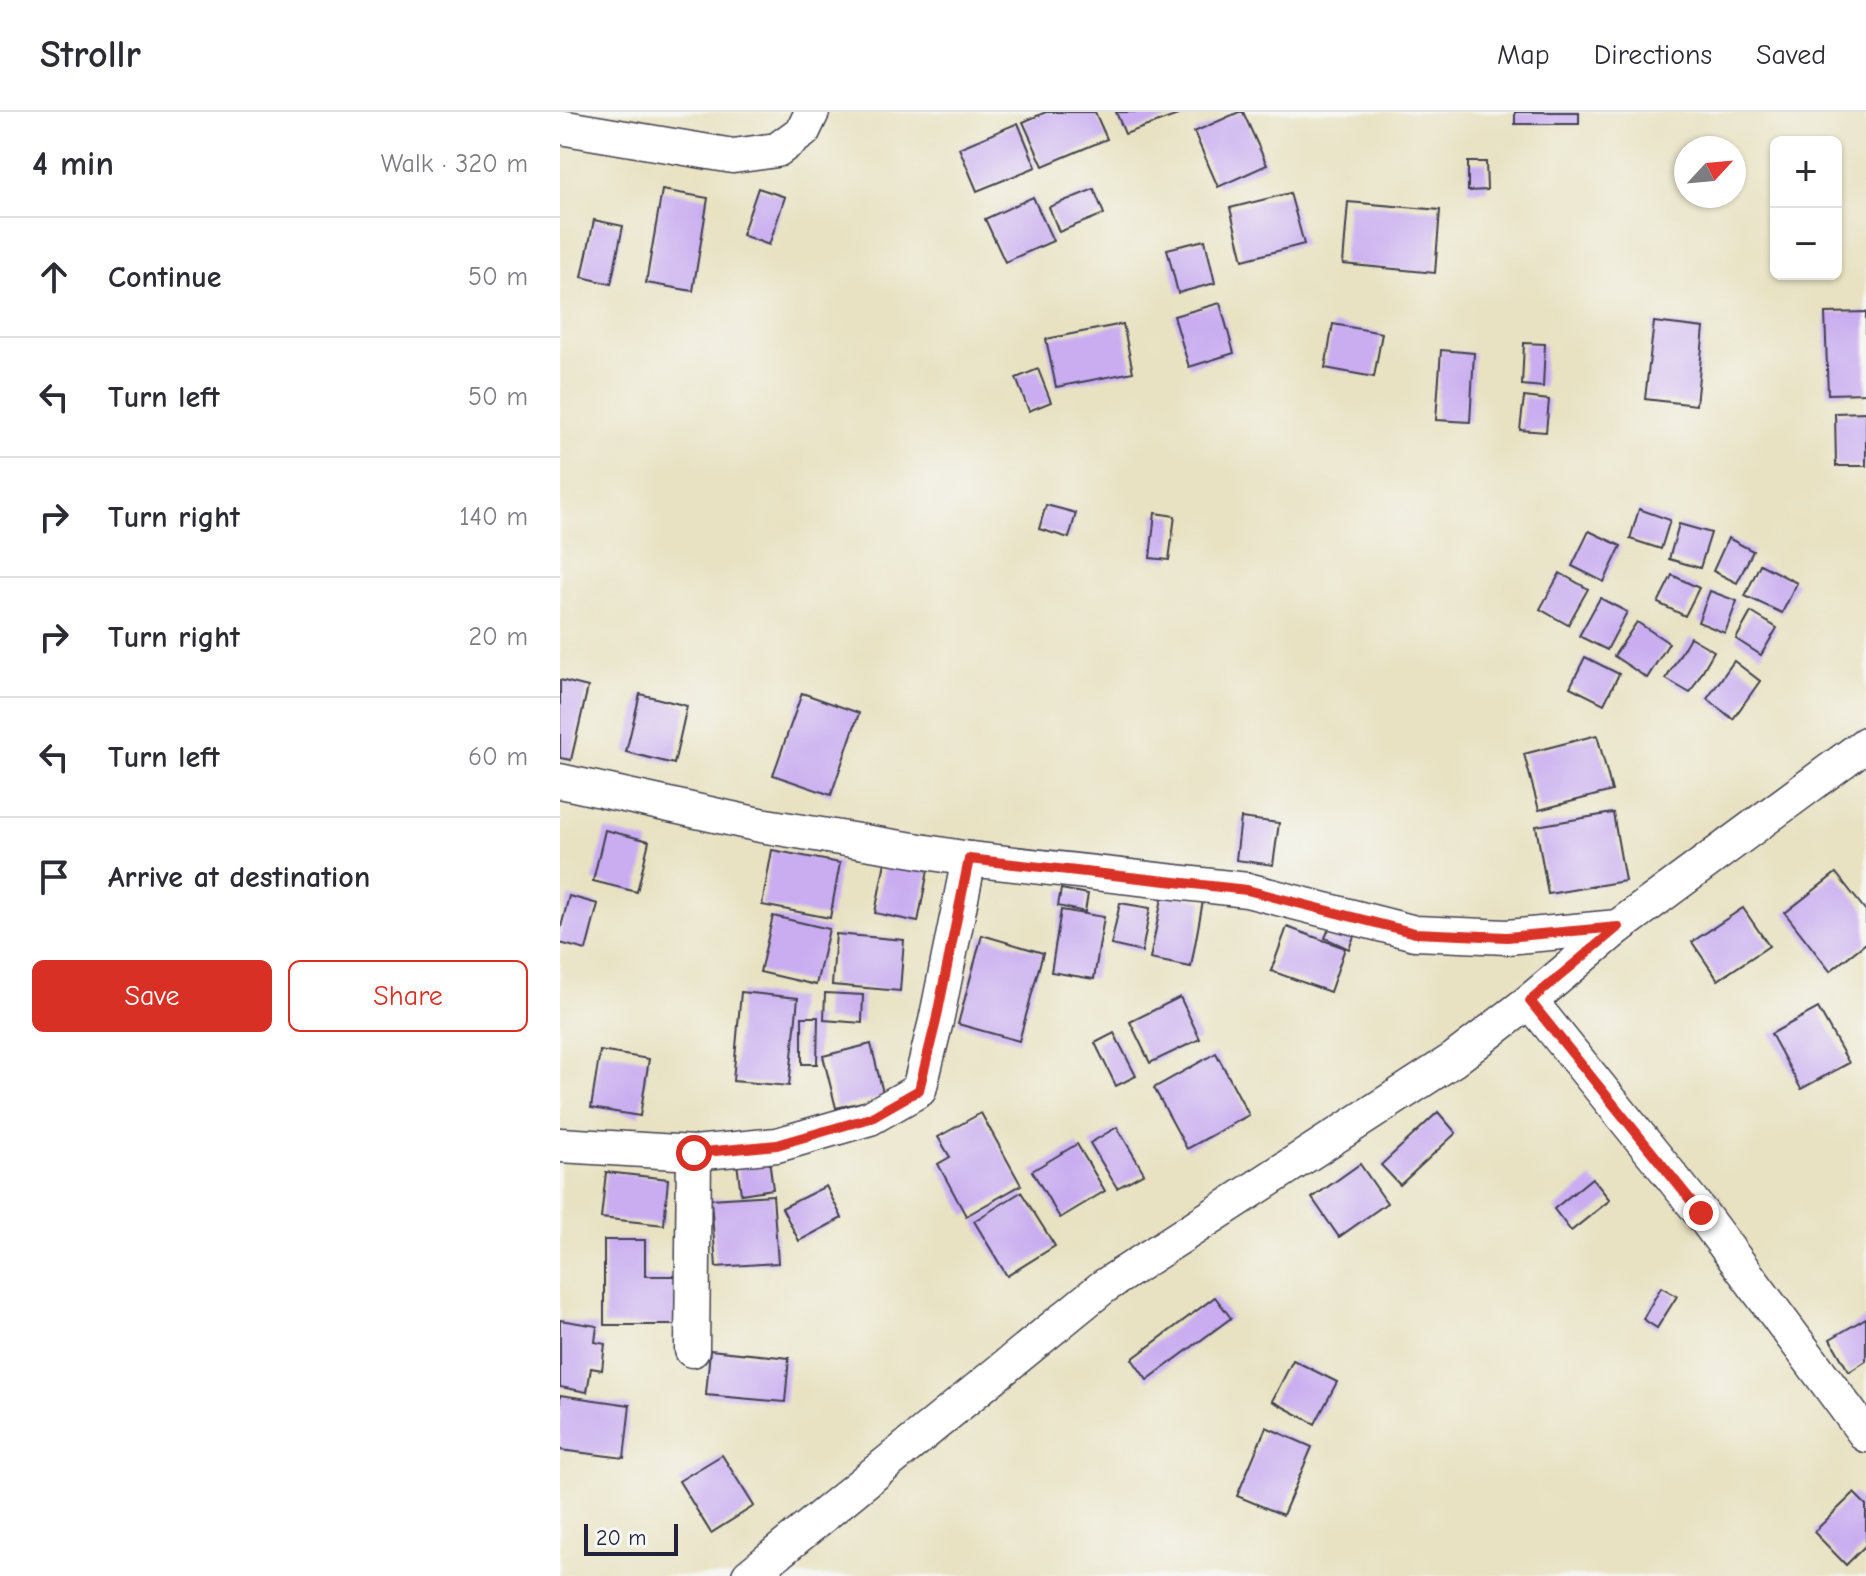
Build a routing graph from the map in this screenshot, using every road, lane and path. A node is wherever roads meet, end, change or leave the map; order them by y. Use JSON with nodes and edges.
{"nodes":[{"id":1,"x":812,"y":112,"type":"edge"},
{"id":2,"x":560,"y":127,"type":"edge"},
{"id":3,"x":1866,"y":744,"type":"edge"},
{"id":4,"x":560,"y":781,"type":"edge"},
{"id":5,"x":969,"y":859,"type":"junction"},
{"id":6,"x":1618,"y":927,"type":"junction"},
{"id":7,"x":1530,"y":1001,"type":"junction"},
{"id":8,"x":560,"y":1145,"type":"edge"},
{"id":9,"x":694,"y":1153,"type":"junction"},
{"id":10,"x":692,"y":1350,"type":"dead end"},
{"id":11,"x":1866,"y":1435,"type":"edge"},
{"id":12,"x":749,"y":1576,"type":"edge"}],
"edges":[{"from":1,"to":2,"type":"street"},
{"from":3,"to":6,"type":"street"},
{"from":4,"to":5,"type":"street"},
{"from":5,"to":6,"type":"street"},
{"from":5,"to":9,"type":"street"},
{"from":6,"to":7,"type":"street"},
{"from":7,"to":11,"type":"street"},
{"from":7,"to":12,"type":"street"},
{"from":8,"to":9,"type":"street"},
{"from":9,"to":10,"type":"street"}]}
